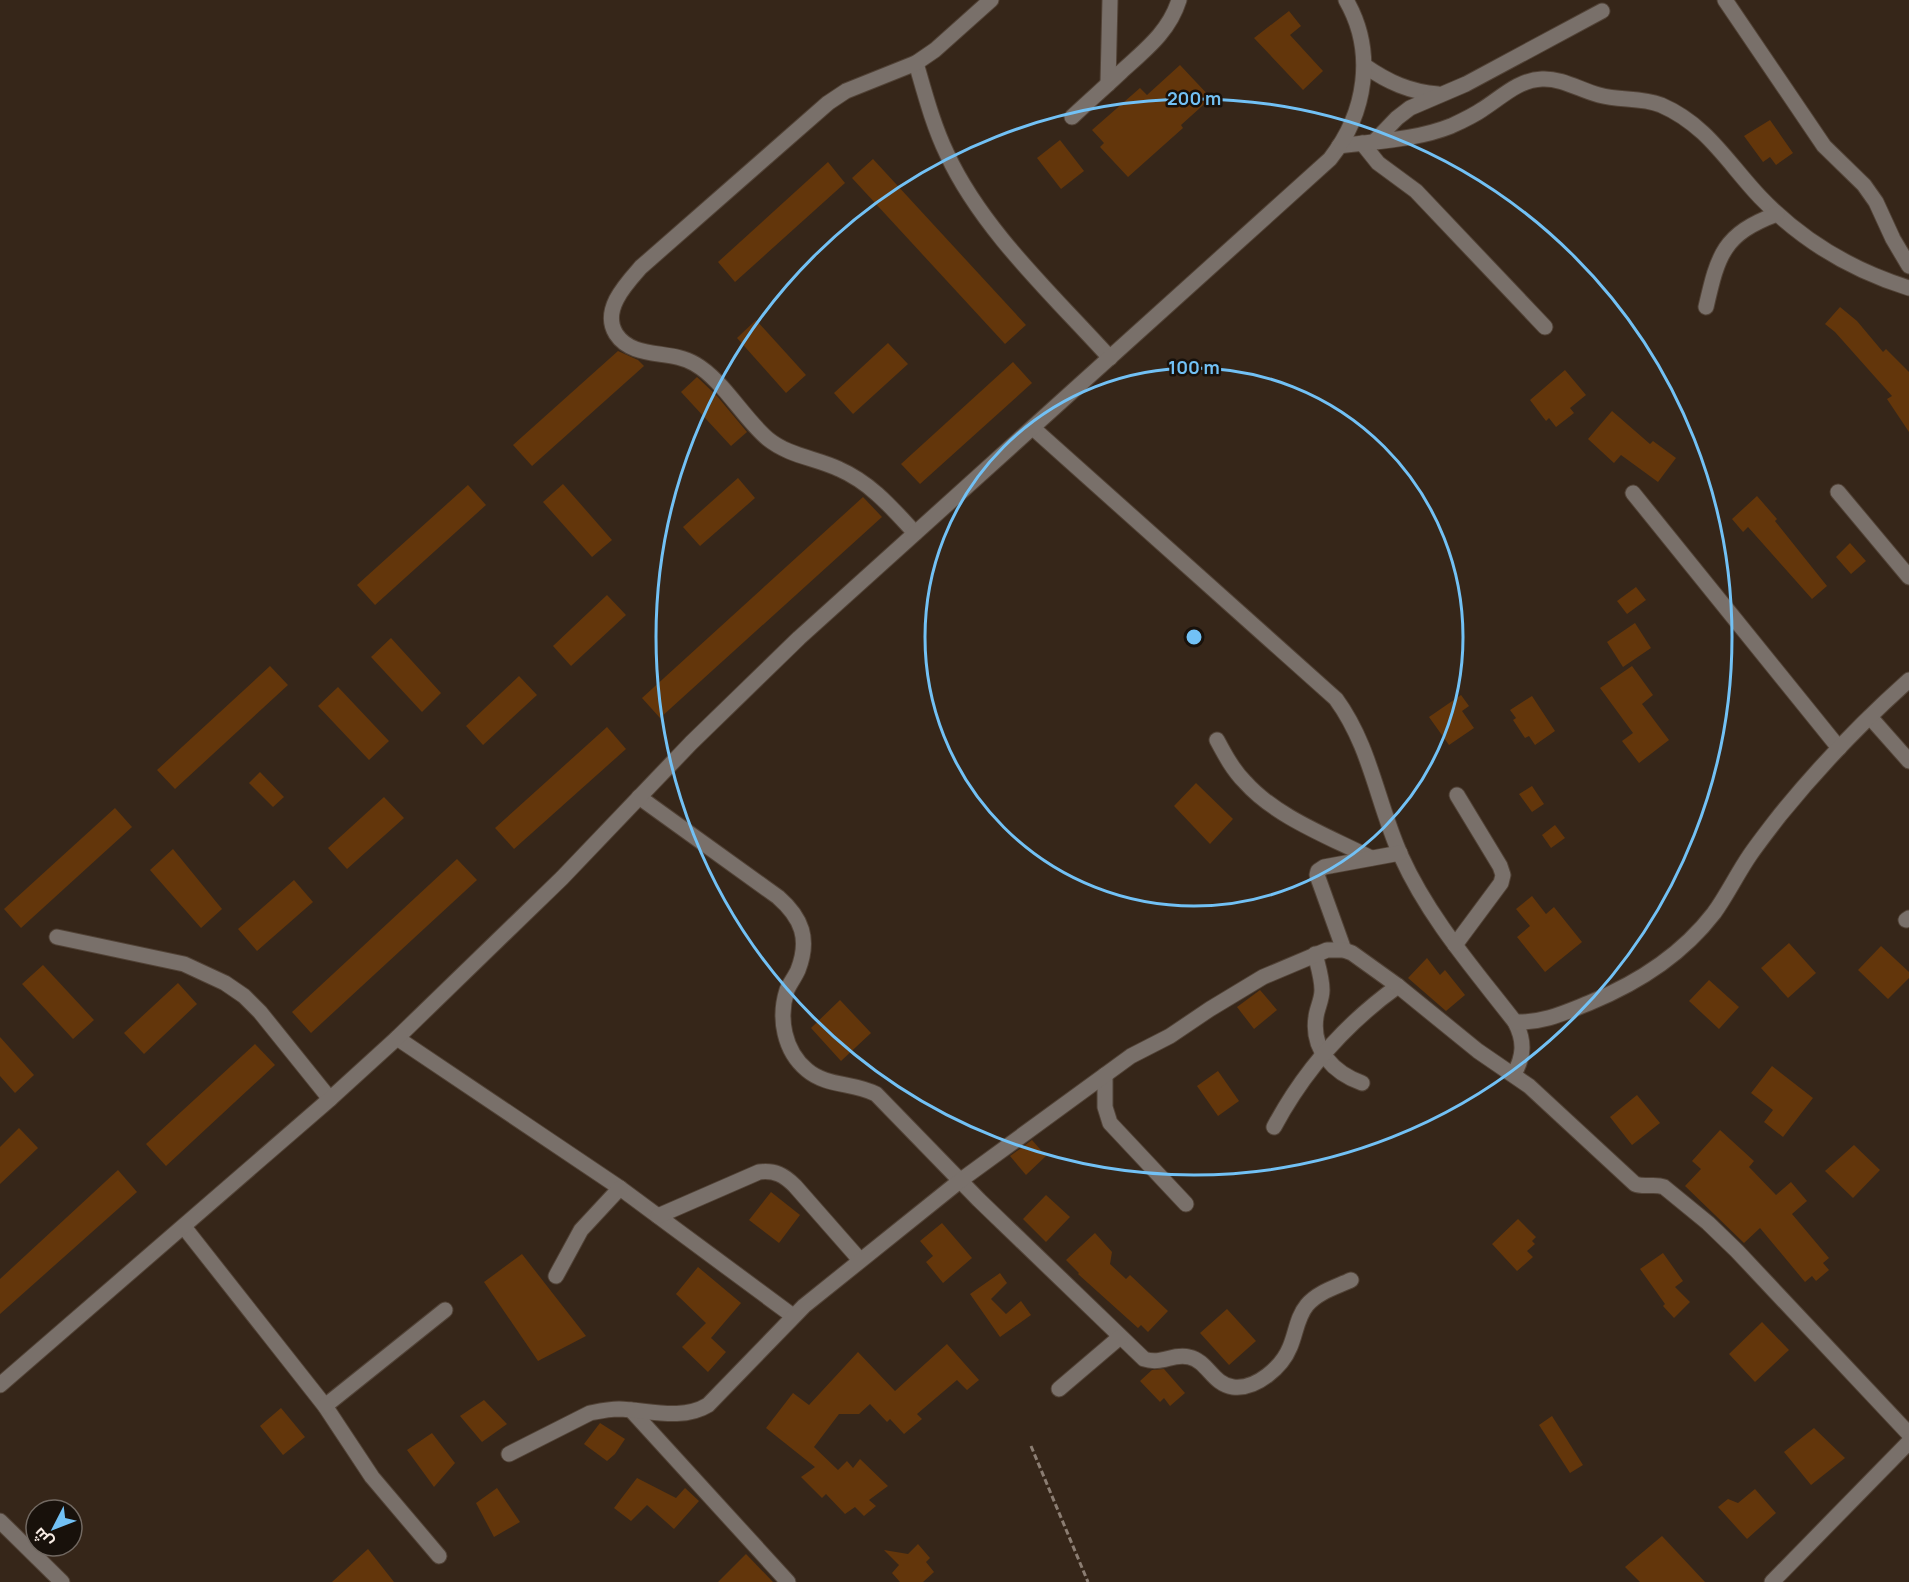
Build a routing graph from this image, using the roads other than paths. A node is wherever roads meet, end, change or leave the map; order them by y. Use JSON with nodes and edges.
{"nodes":[{"id":1,"x":979,"y":0,"type":"edge"},
{"id":2,"x":991,"y":0,"type":"edge"},
{"id":3,"x":1110,"y":0,"type":"edge"},
{"id":4,"x":1179,"y":0,"type":"edge"},
{"id":5,"x":1346,"y":0,"type":"edge"},
{"id":6,"x":1725,"y":0,"type":"edge"},
{"id":7,"x":1602,"y":11,"type":"dead end"},
{"id":8,"x":970,"y":19,"type":"junction"},
{"id":9,"x":916,"y":63,"type":"junction"},
{"id":10,"x":1365,"y":66,"type":"junction"},
{"id":11,"x":1108,"y":84,"type":"junction"},
{"id":12,"x":1441,"y":94,"type":"junction"},
{"id":13,"x":1072,"y":117,"type":"dead end"},
{"id":14,"x":1368,"y":142,"type":"junction"},
{"id":15,"x":1339,"y":146,"type":"junction"},
{"id":16,"x":1777,"y":214,"type":"junction"},
{"id":17,"x":1909,"y":266,"type":"edge"},
{"id":18,"x":1909,"y":288,"type":"edge"},
{"id":19,"x":1706,"y":307,"type":"dead end"},
{"id":20,"x":1545,"y":327,"type":"dead end"},
{"id":21,"x":1110,"y":358,"type":"junction"},
{"id":22,"x":1033,"y":428,"type":"junction"},
{"id":23,"x":1838,"y":492,"type":"dead end"},
{"id":24,"x":1633,"y":493,"type":"dead end"},
{"id":25,"x":915,"y":533,"type":"junction"},
{"id":26,"x":1909,"y":577,"type":"edge"},
{"id":27,"x":1909,"y":680,"type":"edge"},
{"id":28,"x":1870,"y":717,"type":"junction"},
{"id":29,"x":1216,"y":740,"type":"dead end"},
{"id":30,"x":1839,"y":748,"type":"junction"},
{"id":31,"x":1909,"y":761,"type":"edge"},
{"id":32,"x":1457,"y":795,"type":"dead end"},
{"id":33,"x":639,"y":797,"type":"junction"},
{"id":34,"x":1400,"y":853,"type":"junction"},
{"id":35,"x":1371,"y":858,"type":"junction"},
{"id":36,"x":57,"y":937,"type":"dead end"},
{"id":37,"x":1455,"y":945,"type":"junction"},
{"id":38,"x":1344,"y":950,"type":"junction"},
{"id":39,"x":1315,"y":954,"type":"junction"},
{"id":40,"x":1398,"y":986,"type":"junction"},
{"id":41,"x":1515,"y":1022,"type":"junction"},
{"id":42,"x":397,"y":1038,"type":"junction"},
{"id":43,"x":1322,"y":1053,"type":"junction"},
{"id":44,"x":1514,"y":1074,"type":"junction"},
{"id":45,"x":1105,"y":1075,"type":"junction"},
{"id":46,"x":1362,"y":1083,"type":"dead end"},
{"id":47,"x":330,"y":1099,"type":"junction"},
{"id":48,"x":1274,"y":1127,"type":"dead end"},
{"id":49,"x":961,"y":1180,"type":"junction"},
{"id":50,"x":620,"y":1188,"type":"junction"},
{"id":51,"x":1186,"y":1204,"type":"dead end"},
{"id":52,"x":658,"y":1216,"type":"junction"},
{"id":53,"x":184,"y":1227,"type":"junction"},
{"id":54,"x":860,"y":1260,"type":"junction"},
{"id":55,"x":556,"y":1276,"type":"dead end"},
{"id":56,"x":1351,"y":1280,"type":"dead end"},
{"id":57,"x":445,"y":1310,"type":"dead end"},
{"id":58,"x":793,"y":1316,"type":"junction"},
{"id":59,"x":1120,"y":1336,"type":"junction"},
{"id":60,"x":0,"y":1385,"type":"edge"},
{"id":61,"x":1059,"y":1389,"type":"dead end"},
{"id":62,"x":325,"y":1406,"type":"junction"},
{"id":63,"x":631,"y":1410,"type":"junction"},
{"id":64,"x":1909,"y":1434,"type":"edge"},
{"id":65,"x":1909,"y":1442,"type":"edge"},
{"id":66,"x":509,"y":1454,"type":"dead end"},
{"id":67,"x":0,"y":1521,"type":"edge"},
{"id":68,"x":439,"y":1556,"type":"dead end"},
{"id":69,"x":62,"y":1582,"type":"edge"},
{"id":70,"x":788,"y":1582,"type":"edge"},
{"id":71,"x":1772,"y":1582,"type":"edge"}],
"edges":[{"from":1,"to":8,"type":"street"},
{"from":2,"to":8,"type":"street"},
{"from":3,"to":11,"type":"street"},
{"from":4,"to":11,"type":"street"},
{"from":5,"to":10,"type":"street"},
{"from":6,"to":17,"type":"street"},
{"from":7,"to":12,"type":"street"},
{"from":8,"to":9,"type":"street"},
{"from":9,"to":21,"type":"street"},
{"from":9,"to":25,"type":"street"},
{"from":10,"to":12,"type":"street"},
{"from":10,"to":15,"type":"street"},
{"from":11,"to":13,"type":"street"},
{"from":12,"to":14,"type":"street"},
{"from":14,"to":15,"type":"street"},
{"from":14,"to":16,"type":"street"},
{"from":14,"to":20,"type":"street"},
{"from":15,"to":21,"type":"street"},
{"from":16,"to":18,"type":"street"},
{"from":16,"to":19,"type":"street"},
{"from":21,"to":22,"type":"street"},
{"from":22,"to":25,"type":"street"},
{"from":22,"to":34,"type":"street"},
{"from":23,"to":26,"type":"street"},
{"from":24,"to":30,"type":"street"},
{"from":25,"to":33,"type":"street"},
{"from":27,"to":28,"type":"street"},
{"from":28,"to":30,"type":"street"},
{"from":28,"to":31,"type":"street"},
{"from":29,"to":35,"type":"street"},
{"from":30,"to":41,"type":"street"},
{"from":32,"to":37,"type":"street"},
{"from":33,"to":42,"type":"street"},
{"from":33,"to":49,"type":"street"},
{"from":34,"to":35,"type":"street"},
{"from":34,"to":37,"type":"street"},
{"from":35,"to":38,"type":"street"},
{"from":36,"to":47,"type":"street"},
{"from":37,"to":41,"type":"street"},
{"from":38,"to":39,"type":"street"},
{"from":38,"to":40,"type":"street"},
{"from":39,"to":43,"type":"street"},
{"from":39,"to":45,"type":"street"},
{"from":40,"to":43,"type":"street"},
{"from":40,"to":44,"type":"street"},
{"from":41,"to":44,"type":"street"},
{"from":42,"to":47,"type":"street"},
{"from":42,"to":50,"type":"street"},
{"from":43,"to":46,"type":"street"},
{"from":43,"to":48,"type":"street"},
{"from":44,"to":64,"type":"street"},
{"from":45,"to":49,"type":"street"},
{"from":45,"to":51,"type":"street"},
{"from":47,"to":53,"type":"street"},
{"from":49,"to":54,"type":"street"},
{"from":49,"to":59,"type":"street"},
{"from":50,"to":52,"type":"street"},
{"from":50,"to":55,"type":"street"},
{"from":52,"to":54,"type":"street"},
{"from":52,"to":58,"type":"street"},
{"from":53,"to":60,"type":"street"},
{"from":53,"to":62,"type":"street"},
{"from":54,"to":58,"type":"street"},
{"from":56,"to":59,"type":"street"},
{"from":57,"to":62,"type":"street"},
{"from":58,"to":63,"type":"street"},
{"from":59,"to":61,"type":"street"},
{"from":62,"to":68,"type":"street"},
{"from":63,"to":66,"type":"street"},
{"from":63,"to":70,"type":"street"},
{"from":65,"to":71,"type":"street"},
{"from":67,"to":69,"type":"street"}]}
